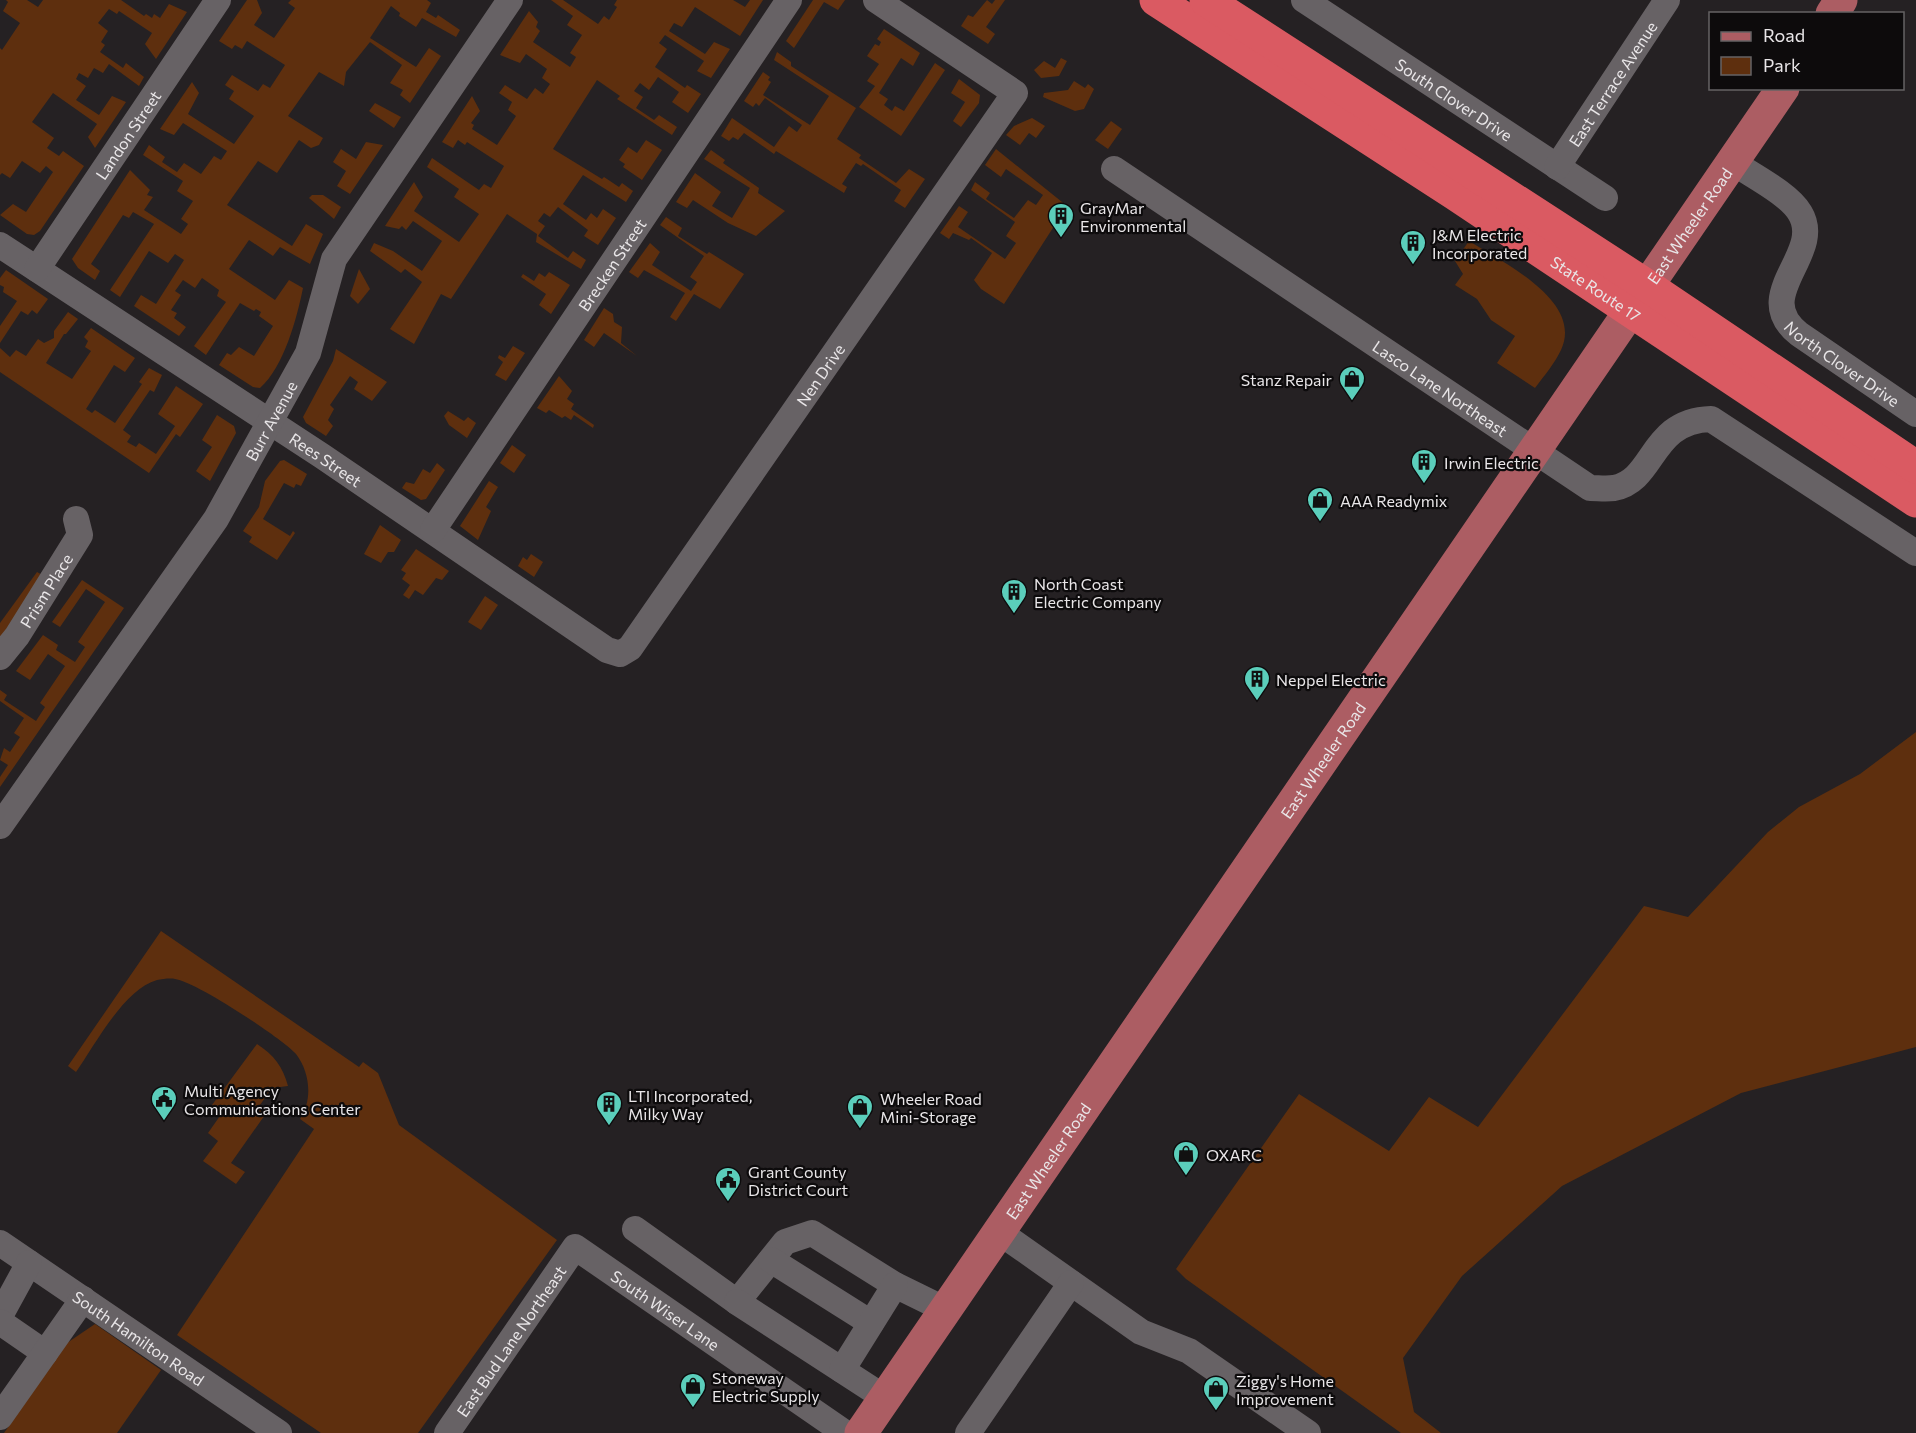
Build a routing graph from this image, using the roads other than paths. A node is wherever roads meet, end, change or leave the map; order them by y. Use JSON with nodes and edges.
{"nodes":[{"id":1,"x":218,"y":0,"type":"edge"},
{"id":2,"x":510,"y":0,"type":"edge"},
{"id":3,"x":789,"y":0,"type":"edge"},
{"id":4,"x":876,"y":0,"type":"edge"},
{"id":5,"x":1156,"y":0,"type":"edge"},
{"id":6,"x":1206,"y":0,"type":"edge"},
{"id":7,"x":1304,"y":0,"type":"edge"},
{"id":8,"x":1667,"y":0,"type":"edge"},
{"id":9,"x":1782,"y":90,"type":"edge"},
{"id":10,"x":1734,"y":163,"type":"junction"},
{"id":11,"x":1557,"y":167,"type":"junction"},
{"id":12,"x":1114,"y":169,"type":"dead end"},
{"id":13,"x":1605,"y":198,"type":"dead end"},
{"id":14,"x":0,"y":245,"type":"edge"},
{"id":15,"x":38,"y":269,"type":"junction"},
{"id":16,"x":1640,"y":300,"type":"junction"},
{"id":17,"x":1916,"y":414,"type":"edge"},
{"id":18,"x":270,"y":423,"type":"junction"},
{"id":19,"x":1536,"y":450,"type":"junction"},
{"id":20,"x":1916,"y":467,"type":"edge"},
{"id":21,"x":1916,"y":501,"type":"edge"},
{"id":22,"x":76,"y":519,"type":"dead end"},
{"id":23,"x":433,"y":530,"type":"junction"},
{"id":24,"x":1916,"y":553,"type":"edge"},
{"id":25,"x":620,"y":654,"type":"joint"},
{"id":26,"x":0,"y":657,"type":"edge"},
{"id":27,"x":0,"y":825,"type":"edge"},
{"id":28,"x":635,"y":1229,"type":"dead end"},
{"id":29,"x":999,"y":1233,"type":"junction"},
{"id":30,"x":0,"y":1243,"type":"edge"},
{"id":31,"x":575,"y":1247,"type":"joint"},
{"id":32,"x":771,"y":1260,"type":"junction"},
{"id":33,"x":29,"y":1263,"type":"junction"},
{"id":34,"x":1071,"y":1283,"type":"junction"},
{"id":35,"x":895,"y":1285,"type":"junction"},
{"id":36,"x":83,"y":1299,"type":"junction"},
{"id":37,"x":737,"y":1302,"type":"junction"},
{"id":38,"x":946,"y":1310,"type":"junction"},
{"id":39,"x":0,"y":1316,"type":"edge"},
{"id":40,"x":0,"y":1322,"type":"edge"},
{"id":41,"x":871,"y":1323,"type":"junction"},
{"id":42,"x":45,"y":1353,"type":"junction"},
{"id":43,"x":842,"y":1370,"type":"junction"},
{"id":44,"x":885,"y":1398,"type":"junction"},
{"id":45,"x":0,"y":1417,"type":"edge"},
{"id":46,"x":279,"y":1433,"type":"edge"},
{"id":47,"x":447,"y":1433,"type":"edge"},
{"id":48,"x":845,"y":1433,"type":"edge"},
{"id":49,"x":861,"y":1433,"type":"edge"},
{"id":50,"x":968,"y":1433,"type":"edge"},
{"id":51,"x":1308,"y":1433,"type":"edge"}],
"edges":[{"from":1,"to":15,"type":"street","name":"Landon Street"},
{"from":2,"to":18,"type":"street","name":"Burr Avenue"},
{"from":3,"to":23,"type":"street","name":"Brecken Street"},
{"from":4,"to":25,"type":"street","name":"Nen Drive"},
{"from":5,"to":16,"type":"highway","name":"State Route 17"},
{"from":6,"to":16,"type":"highway","name":"State Route 17"},
{"from":7,"to":11,"type":"street","name":"South Clover Drive"},
{"from":8,"to":11,"type":"street","name":"East Terrace Avenue"},
{"from":9,"to":10,"type":"main road","name":"East Wheeler Road"},
{"from":10,"to":16,"type":"main road","name":"East Wheeler Road"},
{"from":10,"to":17,"type":"street","name":"North Clover Drive"},
{"from":11,"to":13,"type":"street","name":"South Clover Drive"},
{"from":12,"to":19,"type":"street","name":"Lasco Lane Northeast"},
{"from":14,"to":15,"type":"street","name":"Rees Street"},
{"from":15,"to":18,"type":"street","name":"Rees Street"},
{"from":16,"to":19,"type":"main road","name":"East Wheeler Road"},
{"from":16,"to":20,"type":"highway","name":"State Route 17"},
{"from":16,"to":21,"type":"highway","name":"State Route 17"},
{"from":18,"to":23,"type":"street","name":"Rees Street"},
{"from":18,"to":27,"type":"street","name":"Burr Avenue"},
{"from":19,"to":24,"type":"street","name":"Lasco Lane Northeast"},
{"from":19,"to":29,"type":"main road","name":"East Wheeler Road"},
{"from":22,"to":26,"type":"street","name":"Prism Place"},
{"from":23,"to":25,"type":"street","name":"Rees Street"},
{"from":28,"to":37,"type":"street"},
{"from":29,"to":34,"type":"street"},
{"from":29,"to":38,"type":"main road","name":"East Wheeler Road"},
{"from":30,"to":33,"type":"street","name":"South Hamilton Road"},
{"from":31,"to":47,"type":"street","name":"East Bud Lane Northeast"},
{"from":31,"to":48,"type":"street","name":"South Wiser Lane"},
{"from":32,"to":35,"type":"street"},
{"from":32,"to":37,"type":"street"},
{"from":32,"to":41,"type":"street"},
{"from":33,"to":36,"type":"street","name":"South Hamilton Road"},
{"from":33,"to":39,"type":"street"},
{"from":34,"to":50,"type":"street"},
{"from":34,"to":51,"type":"street"},
{"from":35,"to":38,"type":"street"},
{"from":35,"to":41,"type":"street"},
{"from":36,"to":42,"type":"street"},
{"from":36,"to":46,"type":"street","name":"South Hamilton Road"},
{"from":37,"to":43,"type":"street"},
{"from":38,"to":44,"type":"main road","name":"East Wheeler Road"},
{"from":40,"to":42,"type":"street"},
{"from":41,"to":43,"type":"street"},
{"from":42,"to":45,"type":"street"},
{"from":43,"to":44,"type":"street"},
{"from":44,"to":49,"type":"main road","name":"East Wheeler Road"}]}
